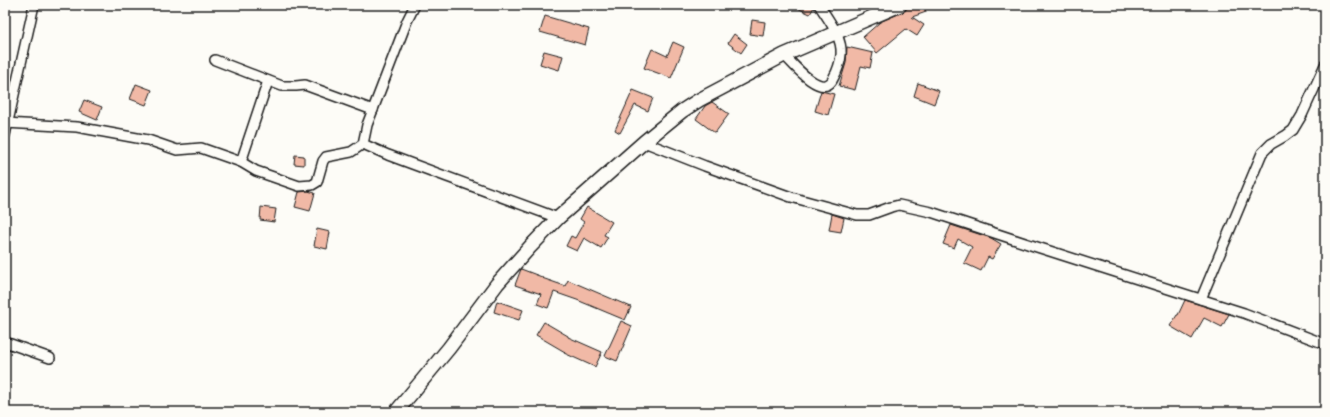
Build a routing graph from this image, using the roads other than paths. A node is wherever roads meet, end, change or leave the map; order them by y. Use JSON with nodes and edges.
{"nodes":[{"id":1,"x":34,"y":5,"type":"edge"},
{"id":2,"x":415,"y":5,"type":"edge"},
{"id":3,"x":818,"y":5,"type":"edge"},
{"id":4,"x":900,"y":5,"type":"edge"},
{"id":5,"x":835,"y":32,"type":"junction"},
{"id":6,"x":784,"y":55,"type":"junction"},
{"id":7,"x":215,"y":60,"type":"dead end"},
{"id":8,"x":1325,"y":65,"type":"edge"},
{"id":9,"x":1322,"y":78,"type":"edge"},
{"id":10,"x":268,"y":81,"type":"junction"},
{"id":11,"x":373,"y":110,"type":"junction"},
{"id":12,"x":7,"y":123,"type":"edge"},
{"id":13,"x":5,"y":135,"type":"edge"},
{"id":14,"x":644,"y":142,"type":"junction"},
{"id":15,"x":363,"y":144,"type":"junction"},
{"id":16,"x":241,"y":162,"type":"junction"},
{"id":17,"x":558,"y":218,"type":"junction"},
{"id":18,"x":1201,"y":299,"type":"junction"},
{"id":19,"x":5,"y":342,"type":"edge"},
{"id":20,"x":1325,"y":344,"type":"edge"},
{"id":21,"x":50,"y":358,"type":"dead end"},
{"id":22,"x":396,"y":412,"type":"edge"}],
"edges":[{"from":1,"to":12,"type":"street"},
{"from":2,"to":11,"type":"street"},
{"from":3,"to":5,"type":"street"},
{"from":4,"to":5,"type":"main road"},
{"from":5,"to":6,"type":"main road"},
{"from":5,"to":6,"type":"street"},
{"from":6,"to":14,"type":"main road"},
{"from":7,"to":10,"type":"street"},
{"from":8,"to":9,"type":"street"},
{"from":9,"to":18,"type":"street"},
{"from":10,"to":11,"type":"street"},
{"from":10,"to":16,"type":"street"},
{"from":11,"to":15,"type":"street"},
{"from":12,"to":13,"type":"street"},
{"from":12,"to":16,"type":"street"},
{"from":14,"to":17,"type":"main road"},
{"from":14,"to":18,"type":"street"},
{"from":15,"to":16,"type":"street"},
{"from":15,"to":17,"type":"street"},
{"from":17,"to":22,"type":"main road"},
{"from":18,"to":20,"type":"street"},
{"from":19,"to":21,"type":"street"}]}
